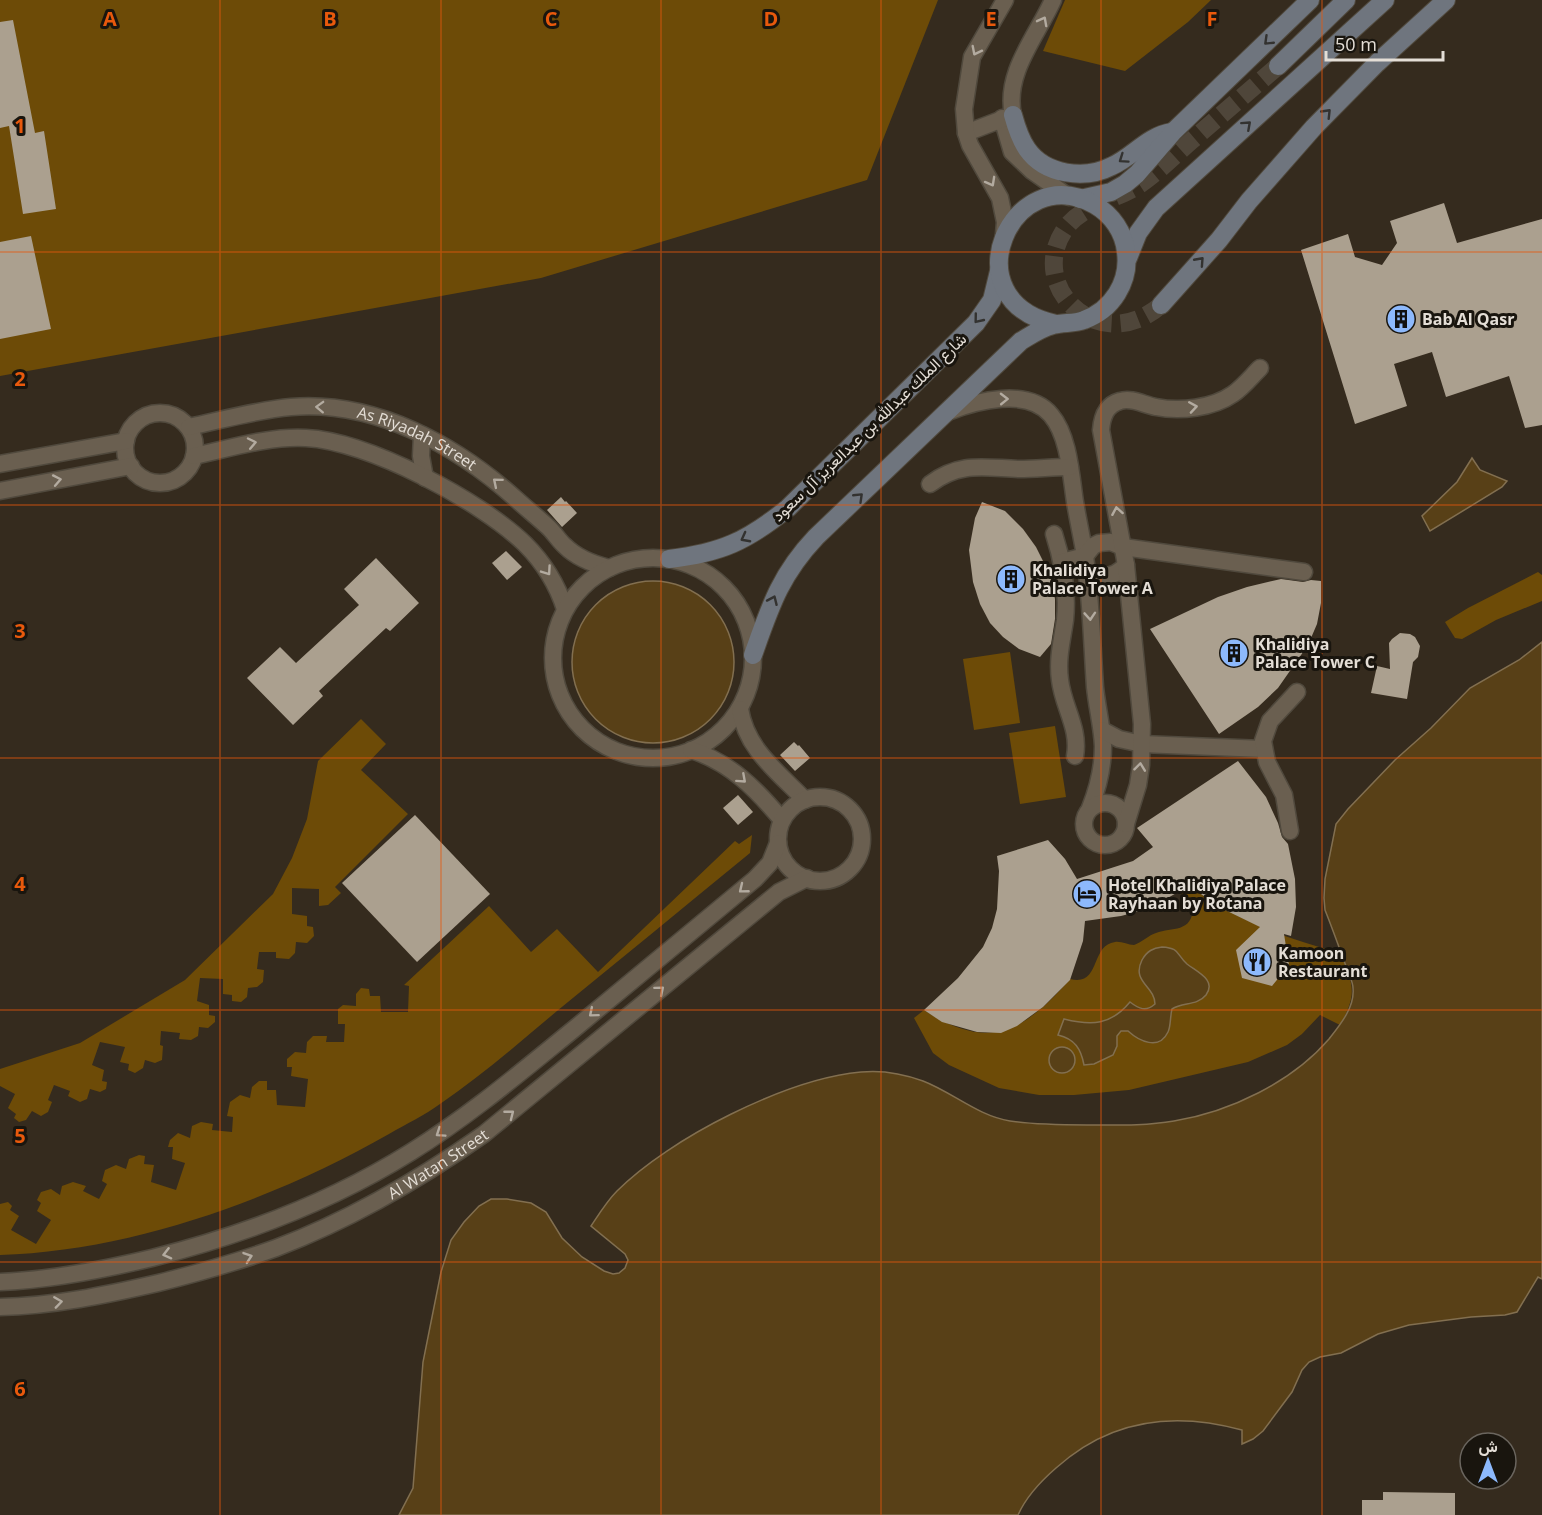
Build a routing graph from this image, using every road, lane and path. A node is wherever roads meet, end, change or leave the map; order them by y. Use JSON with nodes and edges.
{"nodes":[{"id":1,"x":1005,"y":0,"type":"edge"},
{"id":2,"x":1053,"y":0,"type":"edge"},
{"id":3,"x":1310,"y":0,"type":"edge"},
{"id":4,"x":1346,"y":0,"type":"edge"},
{"id":5,"x":1385,"y":0,"type":"edge"},
{"id":6,"x":1446,"y":0,"type":"edge"},
{"id":7,"x":1278,"y":66,"type":"tunnel mouth"},
{"id":8,"x":1007,"y":117,"type":"junction"},
{"id":9,"x":1174,"y":131,"type":"junction"},
{"id":10,"x":966,"y":133,"type":"junction"},
{"id":11,"x":1075,"y":198,"type":"junction"},
{"id":12,"x":1004,"y":234,"type":"junction"},
{"id":13,"x":1127,"y":261,"type":"junction"},
{"id":14,"x":999,"y":266,"type":"junction"},
{"id":15,"x":1161,"y":305,"type":"tunnel mouth"},
{"id":16,"x":1056,"y":324,"type":"junction"},
{"id":17,"x":1260,"y":368,"type":"dead end"},
{"id":18,"x":947,"y":412,"type":"junction"},
{"id":19,"x":189,"y":427,"type":"junction"},
{"id":20,"x":422,"y":435,"type":"junction"},
{"id":21,"x":126,"y":441,"type":"junction"},
{"id":22,"x":194,"y":456,"type":"junction"},
{"id":23,"x":0,"y":464,"type":"edge"},
{"id":24,"x":130,"y":466,"type":"junction"},
{"id":25,"x":1070,"y":467,"type":"junction"},
{"id":26,"x":425,"y":478,"type":"junction"},
{"id":27,"x":930,"y":484,"type":"dead end"},
{"id":28,"x":0,"y":491,"type":"edge"},
{"id":29,"x":1054,"y":534,"type":"dead end"},
{"id":30,"x":1123,"y":548,"type":"junction"},
{"id":31,"x":669,"y":559,"type":"junction"},
{"id":32,"x":1062,"y":562,"type":"junction"},
{"id":33,"x":1085,"y":563,"type":"junction"},
{"id":34,"x":1126,"y":564,"type":"junction"},
{"id":35,"x":609,"y":568,"type":"junction"},
{"id":36,"x":1304,"y":572,"type":"dead end"},
{"id":37,"x":565,"y":609,"type":"junction"},
{"id":38,"x":753,"y":655,"type":"junction"},
{"id":39,"x":1297,"y":692,"type":"dead end"},
{"id":40,"x":740,"y":709,"type":"junction"},
{"id":41,"x":1073,"y":720,"type":"junction"},
{"id":42,"x":1100,"y":723,"type":"junction"},
{"id":43,"x":1143,"y":744,"type":"junction"},
{"id":44,"x":1263,"y":749,"type":"junction"},
{"id":45,"x":692,"y":750,"type":"junction"},
{"id":46,"x":1075,"y":756,"type":"dead end"},
{"id":47,"x":805,"y":800,"type":"junction"},
{"id":48,"x":1090,"y":808,"type":"junction"},
{"id":49,"x":782,"y":820,"type":"junction"},
{"id":50,"x":1126,"y":824,"type":"junction"},
{"id":51,"x":1290,"y":831,"type":"dead end"},
{"id":52,"x":778,"y":843,"type":"junction"},
{"id":53,"x":807,"y":878,"type":"junction"},
{"id":54,"x":0,"y":1282,"type":"edge"},
{"id":55,"x":0,"y":1307,"type":"edge"}],
"edges":[{"from":1,"to":10,"type":"street","one_way":true},
{"from":8,"to":2,"type":"street","one_way":true},
{"from":3,"to":9,"type":"street","one_way":true},
{"from":4,"to":7,"type":"street"},
{"from":13,"to":5,"type":"street","one_way":true},
{"from":15,"to":6,"type":"street","one_way":true},
{"from":9,"to":8,"type":"street","one_way":true},
{"from":8,"to":10,"type":"street"},
{"from":8,"to":11,"type":"street"},
{"from":9,"to":11,"type":"street"},
{"from":10,"to":12,"type":"street","one_way":true},
{"from":11,"to":12,"type":"street"},
{"from":11,"to":13,"type":"street"},
{"from":12,"to":14,"type":"street"},
{"from":13,"to":16,"type":"street"},
{"from":14,"to":16,"type":"street"},
{"from":14,"to":31,"type":"street","name":"شارع الملك عبدالله بن عبدالعزيز آل سعود","one_way":true},
{"from":16,"to":18,"type":"street"},
{"from":30,"to":17,"type":"street","one_way":true},
{"from":18,"to":25,"type":"street","one_way":true},
{"from":38,"to":18,"type":"street","one_way":true},
{"from":20,"to":19,"type":"street","name":"As Riyadah Street","one_way":true},
{"from":19,"to":21,"type":"street"},
{"from":19,"to":22,"type":"street"},
{"from":20,"to":26,"type":"street"},
{"from":35,"to":20,"type":"street","name":"As Riyadah Street","one_way":true},
{"from":21,"to":23,"type":"street"},
{"from":21,"to":24,"type":"street"},
{"from":22,"to":24,"type":"street"},
{"from":22,"to":26,"type":"street","name":"As Riyadah Street","one_way":true},
{"from":28,"to":24,"type":"street","one_way":true},
{"from":25,"to":27,"type":"street"},
{"from":25,"to":33,"type":"street"},
{"from":26,"to":37,"type":"street","name":"As Riyadah Street","one_way":true},
{"from":29,"to":32,"type":"street"},
{"from":30,"to":33,"type":"street"},
{"from":30,"to":34,"type":"street"},
{"from":30,"to":36,"type":"street"},
{"from":31,"to":35,"type":"street"},
{"from":31,"to":38,"type":"street"},
{"from":32,"to":33,"type":"street"},
{"from":32,"to":41,"type":"street"},
{"from":33,"to":34,"type":"street"},
{"from":33,"to":42,"type":"street","one_way":true},
{"from":34,"to":43,"type":"street"},
{"from":35,"to":37,"type":"street"},
{"from":37,"to":45,"type":"street"},
{"from":38,"to":40,"type":"street"},
{"from":39,"to":44,"type":"street"},
{"from":40,"to":45,"type":"street"},
{"from":40,"to":47,"type":"street"},
{"from":41,"to":42,"type":"street"},
{"from":41,"to":46,"type":"street"},
{"from":42,"to":43,"type":"street"},
{"from":42,"to":48,"type":"street"},
{"from":43,"to":44,"type":"street"},
{"from":50,"to":43,"type":"street","one_way":true},
{"from":44,"to":51,"type":"street"},
{"from":45,"to":49,"type":"street","one_way":true},
{"from":47,"to":49,"type":"street"},
{"from":47,"to":53,"type":"street"},
{"from":48,"to":50,"type":"street"},
{"from":48,"to":50,"type":"street"},
{"from":49,"to":52,"type":"street"},
{"from":52,"to":53,"type":"street"},
{"from":52,"to":54,"type":"street","name":"Al Watan Street","one_way":true},
{"from":55,"to":53,"type":"street","name":"Al Watan Street","one_way":true}]}
